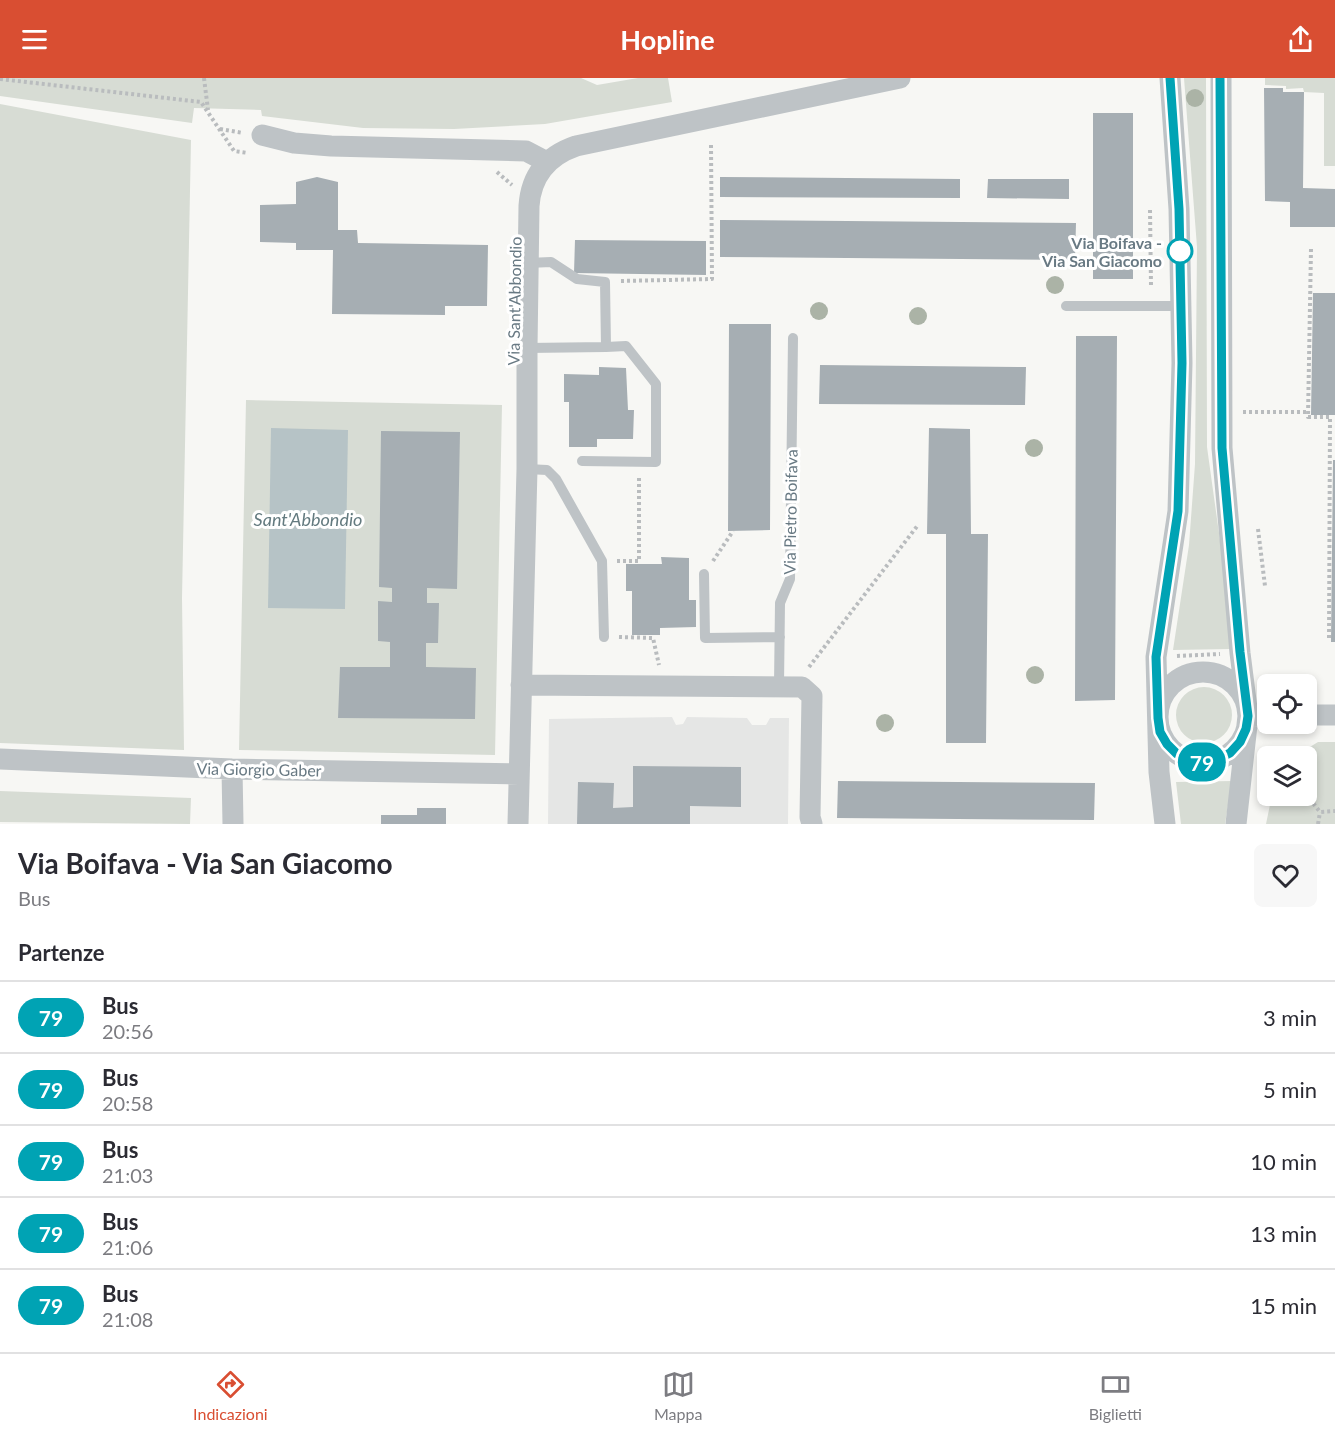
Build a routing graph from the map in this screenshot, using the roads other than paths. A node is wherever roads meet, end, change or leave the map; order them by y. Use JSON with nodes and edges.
{"nodes":[{"id":1,"x":900,"y":78,"type":"edge"},
{"id":2,"x":1170,"y":78,"type":"edge"},
{"id":3,"x":1221,"y":78,"type":"edge"},
{"id":4,"x":259,"y":145,"type":"road end"},
{"id":5,"x":547,"y":162,"type":"junction"},
{"id":6,"x":528,"y":263,"type":"junction"},
{"id":7,"x":1065,"y":306,"type":"dead end"},
{"id":8,"x":1181,"y":306,"type":"junction"},
{"id":9,"x":793,"y":338,"type":"dead end"},
{"id":10,"x":606,"y":347,"type":"junction"},
{"id":11,"x":526,"y":348,"type":"junction"},
{"id":12,"x":582,"y":461,"type":"dead end"},
{"id":13,"x":527,"y":469,"type":"junction"},
{"id":14,"x":704,"y":574,"type":"road end"},
{"id":15,"x":604,"y":637,"type":"road end"},
{"id":16,"x":780,"y":637,"type":"junction"},
{"id":17,"x":521,"y":685,"type":"junction"},
{"id":18,"x":787,"y":686,"type":"junction"},
{"id":19,"x":1257,"y":712,"type":"edge"},
{"id":20,"x":1257,"y":715,"type":"edge"},
{"id":21,"x":1317,"y":715,"type":"edge"},
{"id":22,"x":1335,"y":715,"type":"edge"},
{"id":23,"x":1257,"y":717,"type":"edge"},
{"id":24,"x":1158,"y":718,"type":"junction"},
{"id":25,"x":1257,"y":721,"type":"edge"},
{"id":26,"x":0,"y":759,"type":"edge"},
{"id":27,"x":232,"y":769,"type":"junction"},
{"id":28,"x":519,"y":774,"type":"junction"},
{"id":29,"x":233,"y":824,"type":"edge"},
{"id":30,"x":518,"y":824,"type":"edge"},
{"id":31,"x":812,"y":824,"type":"edge"},
{"id":32,"x":1165,"y":824,"type":"edge"},
{"id":33,"x":1236,"y":824,"type":"edge"}],
"edges":[{"from":1,"to":5,"type":"street"},
{"from":2,"to":8,"type":"street"},
{"from":3,"to":19,"type":"street"},
{"from":4,"to":5,"type":"street"},
{"from":5,"to":6,"type":"street","name":"Via Sant'Abbondio"},
{"from":6,"to":10,"type":"lane"},
{"from":6,"to":11,"type":"street","name":"Via Sant'Abbondio"},
{"from":7,"to":8,"type":"lane"},
{"from":8,"to":24,"type":"street"},
{"from":9,"to":16,"type":"lane","name":"Via Pietro Boifava"},
{"from":10,"to":11,"type":"lane"},
{"from":10,"to":12,"type":"lane"},
{"from":11,"to":13,"type":"street","name":"Via Sant'Abbondio"},
{"from":13,"to":15,"type":"lane"},
{"from":13,"to":17,"type":"street","name":"Via Sant'Abbondio"},
{"from":14,"to":16,"type":"lane"},
{"from":16,"to":18,"type":"lane","name":"Via Pietro Boifava"},
{"from":17,"to":18,"type":"street"},
{"from":17,"to":28,"type":"street","name":"Via Sant'Abbondio"},
{"from":18,"to":31,"type":"street"},
{"from":20,"to":24,"type":"street"},
{"from":21,"to":22,"type":"street"},
{"from":23,"to":24,"type":"street"},
{"from":24,"to":32,"type":"street"},
{"from":25,"to":33,"type":"street"},
{"from":26,"to":27,"type":"street","name":"Via Giorgio Gaber"},
{"from":27,"to":28,"type":"street","name":"Via Giorgio Gaber"},
{"from":27,"to":29,"type":"street"},
{"from":28,"to":30,"type":"street","name":"Via Sant'Abbondio"}]}
